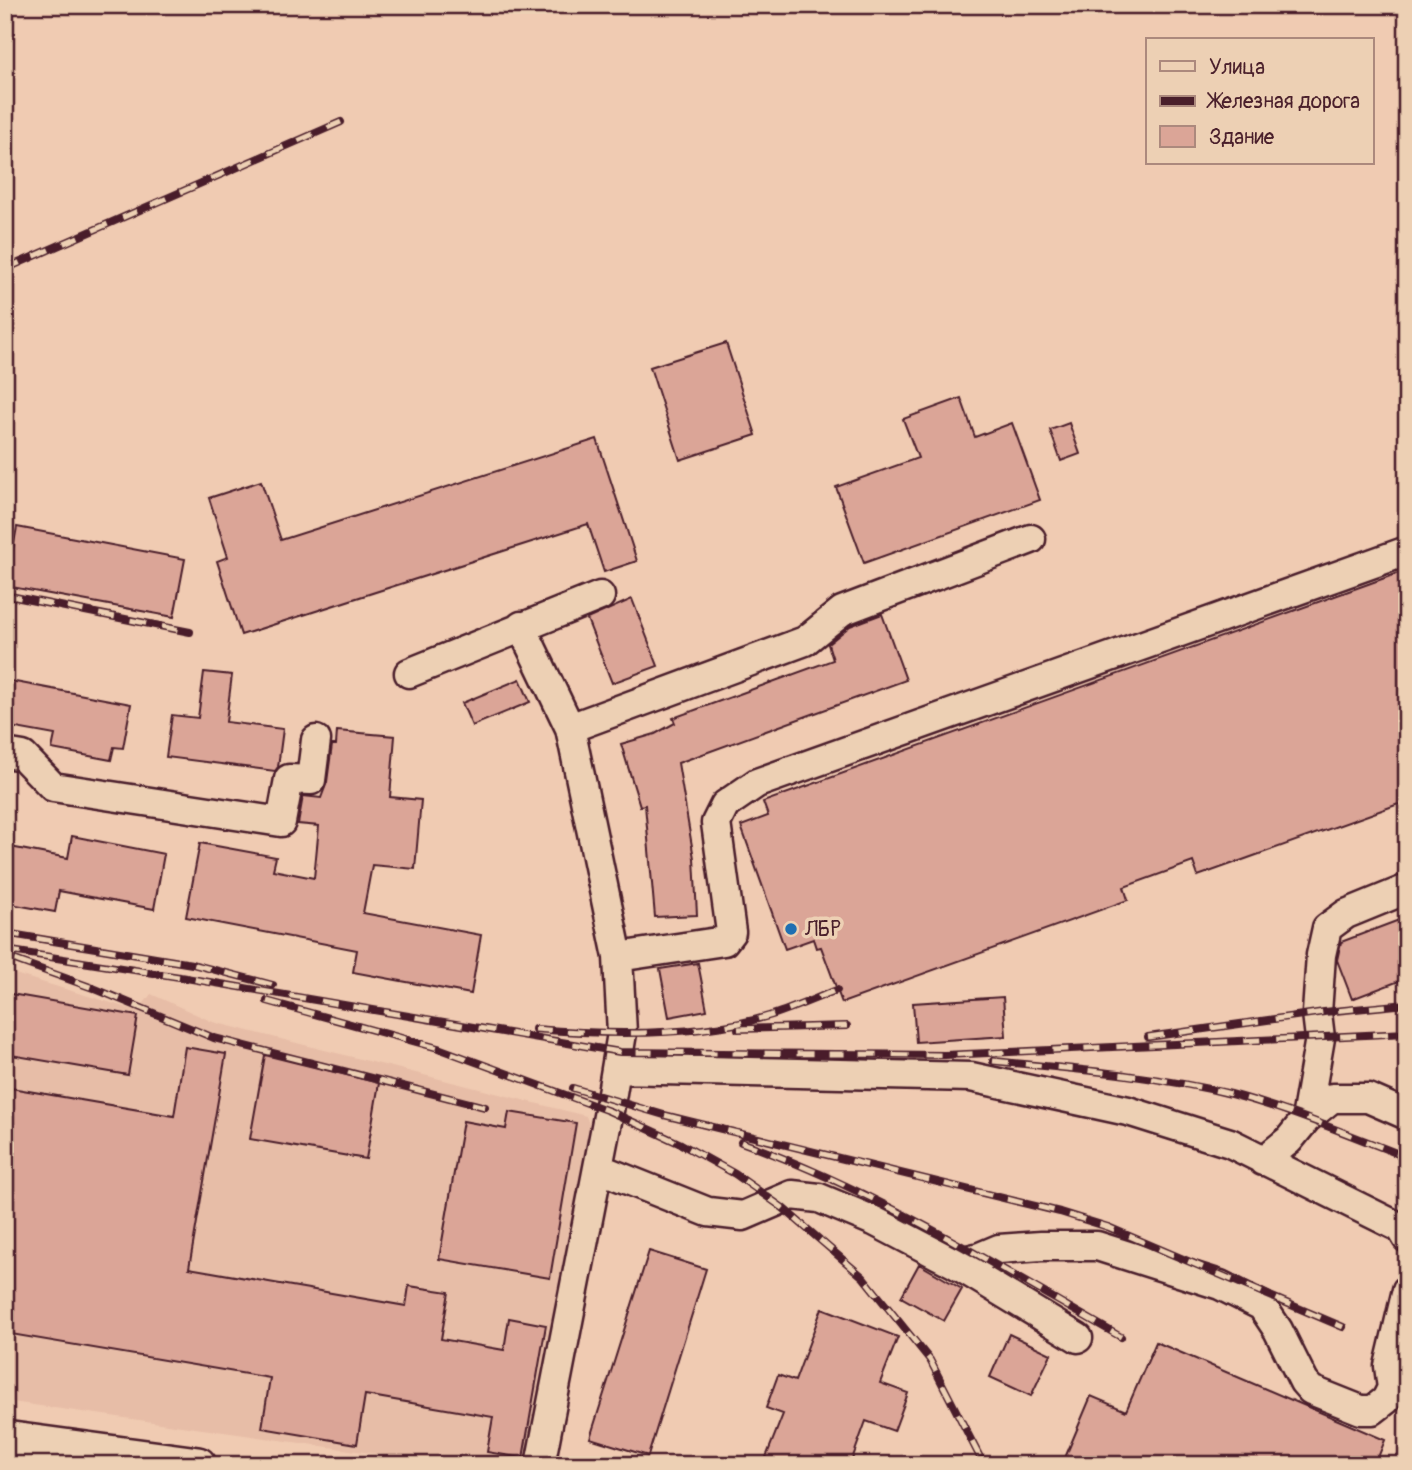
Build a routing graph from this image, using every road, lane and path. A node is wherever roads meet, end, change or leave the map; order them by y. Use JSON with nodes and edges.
{"nodes":[{"id":1,"x":1031,"y":539,"type":"dead end"},
{"id":2,"x":1407,"y":551,"type":"edge"},
{"id":3,"x":600,"y":596,"type":"dead end"},
{"id":4,"x":521,"y":626,"type":"junction"},
{"id":5,"x":409,"y":673,"type":"dead end"},
{"id":6,"x":570,"y":728,"type":"junction"},
{"id":7,"x":316,"y":740,"type":"dead end"},
{"id":8,"x":5,"y":754,"type":"edge"},
{"id":9,"x":1407,"y":889,"type":"edge"},
{"id":10,"x":618,"y":957,"type":"junction"},
{"id":11,"x":617,"y":1069,"type":"junction"},
{"id":12,"x":1407,"y":1115,"type":"edge"},
{"id":13,"x":1306,"y":1119,"type":"junction"},
{"id":14,"x":1263,"y":1161,"type":"junction"},
{"id":15,"x":598,"y":1168,"type":"junction"},
{"id":16,"x":1407,"y":1238,"type":"edge"},
{"id":17,"x":954,"y":1263,"type":"junction"},
{"id":18,"x":1407,"y":1290,"type":"edge"},
{"id":19,"x":1078,"y":1338,"type":"dead end"},
{"id":20,"x":5,"y":1439,"type":"edge"},
{"id":21,"x":198,"y":1465,"type":"edge"},
{"id":22,"x":540,"y":1465,"type":"edge"}],
"edges":[{"from":1,"to":6,"type":"lane"},
{"from":2,"to":10,"type":"lane"},
{"from":3,"to":4,"type":"lane"},
{"from":4,"to":5,"type":"lane"},
{"from":4,"to":6,"type":"lane"},
{"from":6,"to":10,"type":"lane"},
{"from":7,"to":8,"type":"lane"},
{"from":9,"to":13,"type":"lane"},
{"from":10,"to":11,"type":"lane"},
{"from":11,"to":14,"type":"lane"},
{"from":11,"to":15,"type":"lane"},
{"from":12,"to":13,"type":"lane"},
{"from":13,"to":14,"type":"lane"},
{"from":14,"to":16,"type":"lane"},
{"from":15,"to":17,"type":"lane"},
{"from":15,"to":22,"type":"lane"},
{"from":17,"to":18,"type":"lane"},
{"from":17,"to":19,"type":"lane"},
{"from":20,"to":21,"type":"main road"}]}
